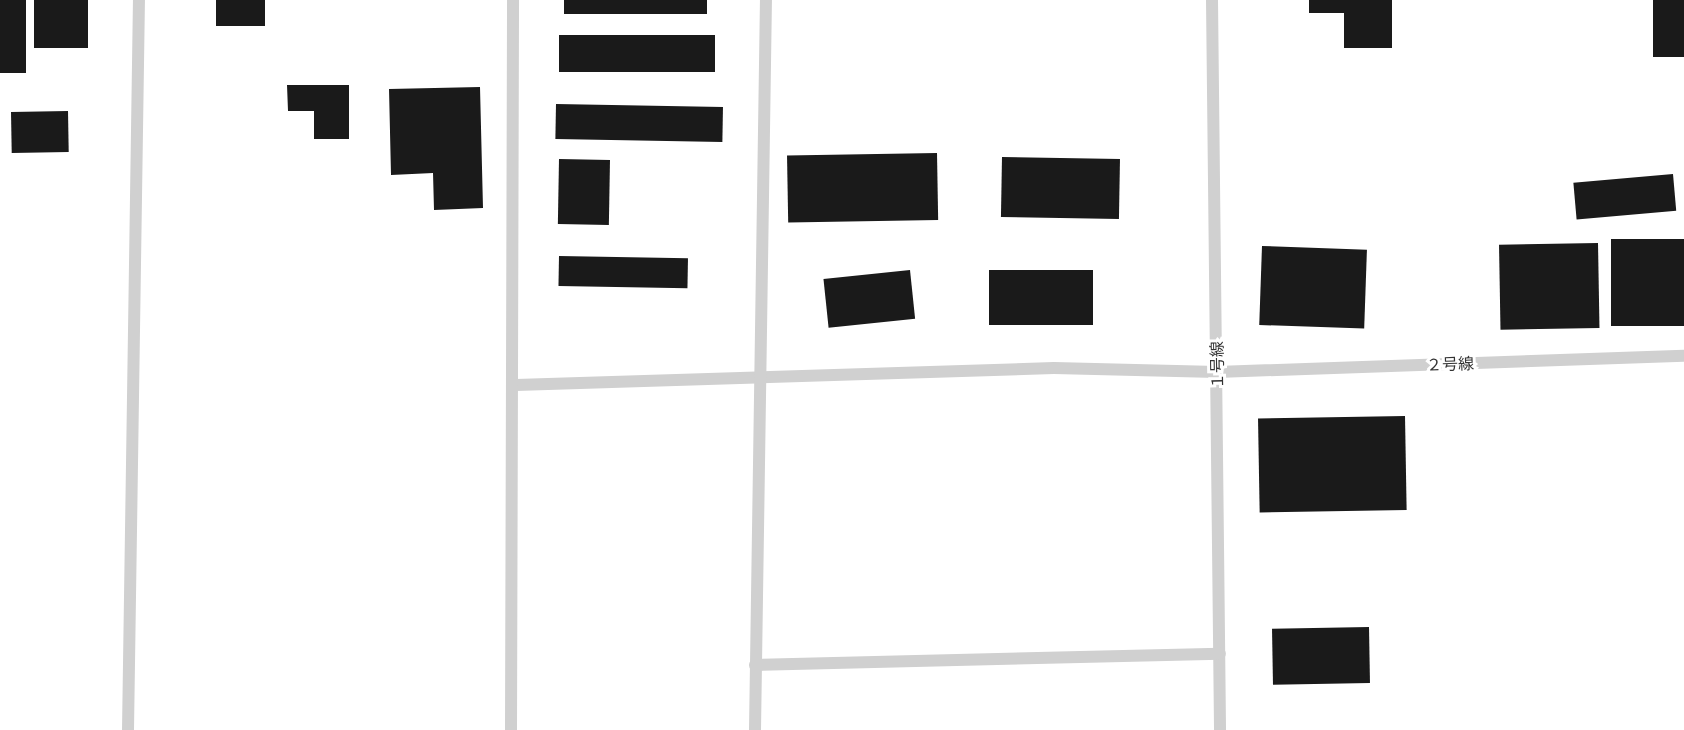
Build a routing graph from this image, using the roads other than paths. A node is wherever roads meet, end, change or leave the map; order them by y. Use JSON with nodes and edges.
{"nodes":[{"id":1,"x":139,"y":0,"type":"edge"},
{"id":2,"x":513,"y":0,"type":"edge"},
{"id":3,"x":766,"y":0,"type":"edge"},
{"id":4,"x":1212,"y":0,"type":"edge"},
{"id":5,"x":1684,"y":356,"type":"edge"},
{"id":6,"x":1217,"y":372,"type":"junction"},
{"id":7,"x":760,"y":379,"type":"junction"},
{"id":8,"x":516,"y":384,"type":"junction"},
{"id":9,"x":1220,"y":654,"type":"junction"},
{"id":10,"x":754,"y":665,"type":"junction"},
{"id":11,"x":128,"y":730,"type":"edge"},
{"id":12,"x":512,"y":730,"type":"edge"},
{"id":13,"x":756,"y":730,"type":"edge"},
{"id":14,"x":1220,"y":730,"type":"edge"}],
"edges":[{"from":1,"to":11,"type":"lane"},
{"from":2,"to":8,"type":"lane"},
{"from":3,"to":7,"type":"lane"},
{"from":4,"to":6,"type":"lane","name":"１号線"},
{"from":5,"to":6,"type":"lane","name":"２号線"},
{"from":6,"to":7,"type":"lane","name":"２号線"},
{"from":6,"to":9,"type":"lane","name":"１号線"},
{"from":7,"to":8,"type":"lane","name":"２号線"},
{"from":7,"to":10,"type":"lane"},
{"from":8,"to":12,"type":"lane"},
{"from":9,"to":10,"type":"lane"},
{"from":9,"to":14,"type":"lane","name":"１号線"},
{"from":10,"to":13,"type":"lane"}]}
